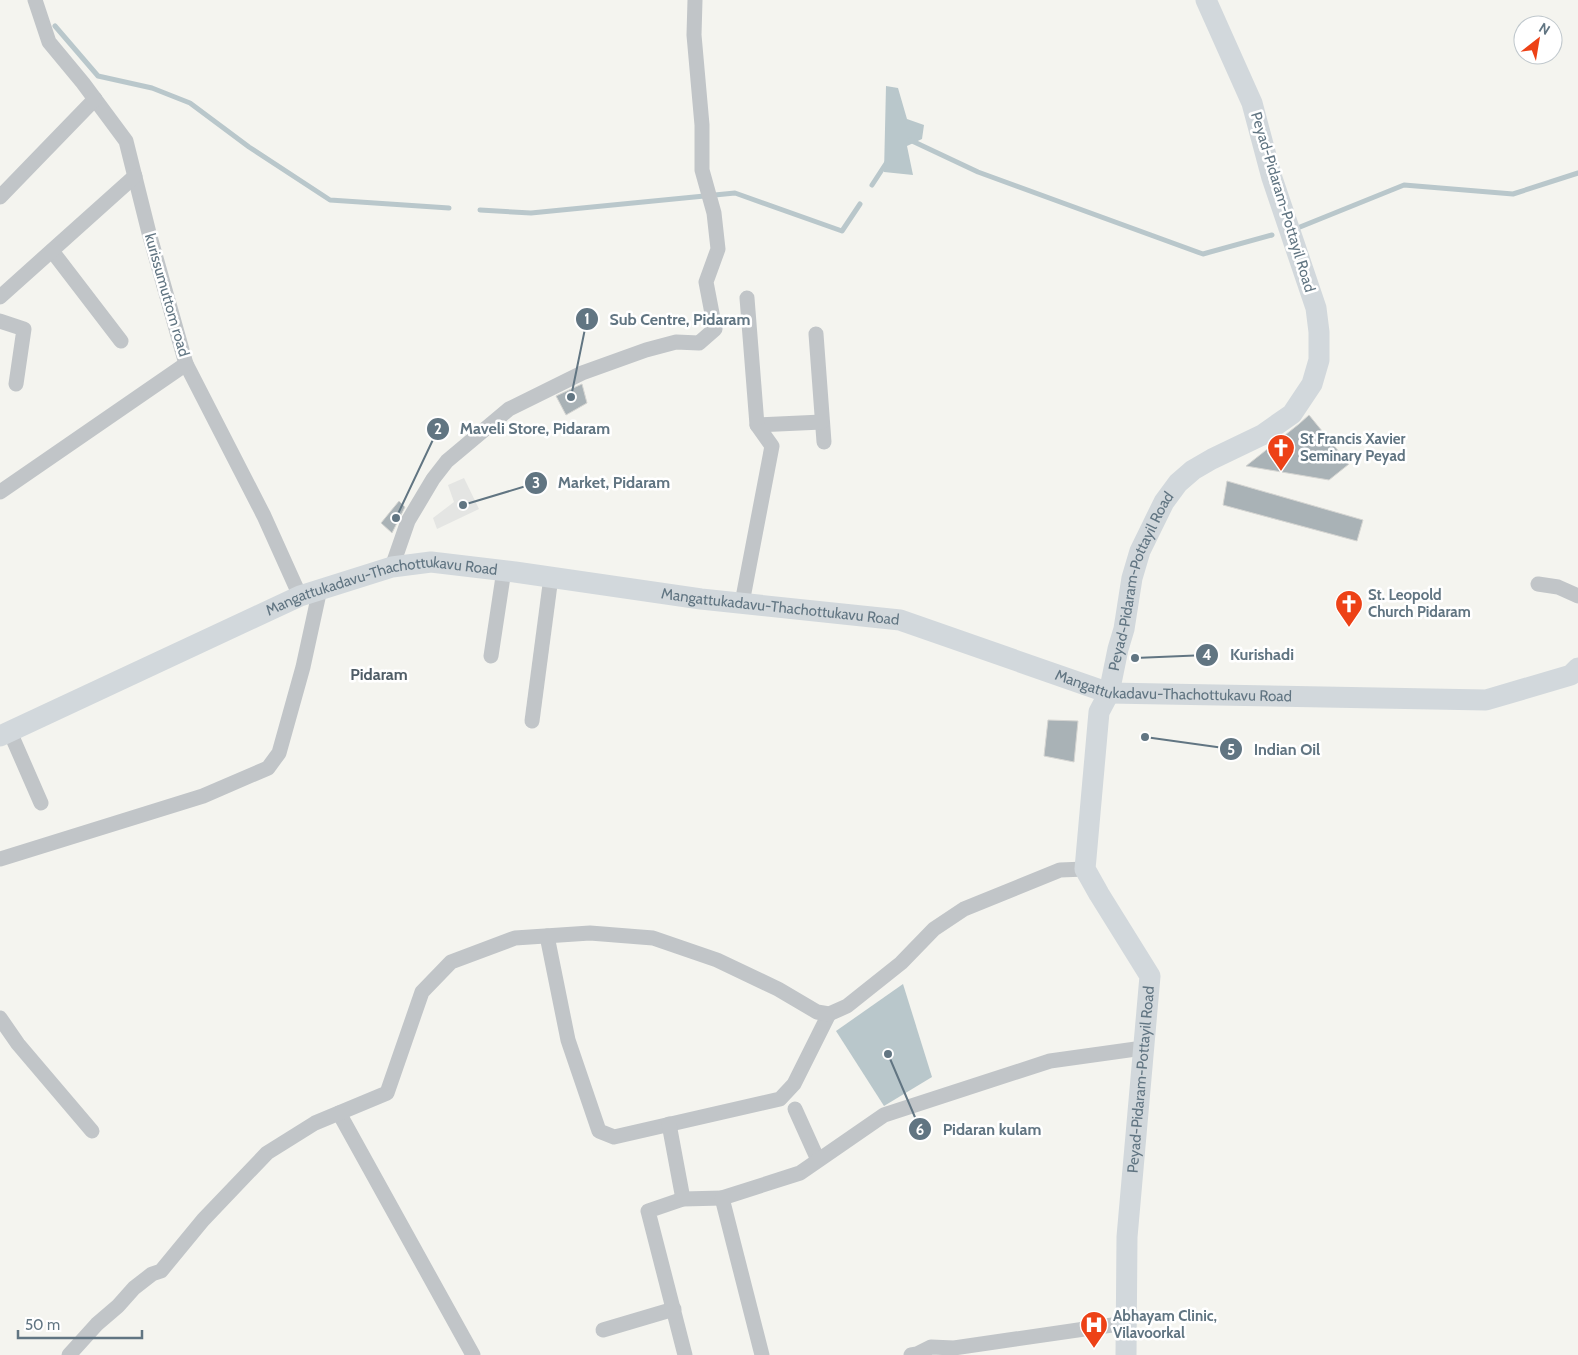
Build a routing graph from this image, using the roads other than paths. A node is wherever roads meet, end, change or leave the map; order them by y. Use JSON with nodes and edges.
{"nodes":[{"id":1,"x":34,"y":0,"type":"edge"},
{"id":2,"x":695,"y":0,"type":"edge"},
{"id":3,"x":1206,"y":0,"type":"edge"},
{"id":4,"x":95,"y":99,"type":"junction"},
{"id":5,"x":135,"y":176,"type":"junction"},
{"id":6,"x":0,"y":197,"type":"edge"},
{"id":7,"x":52,"y":251,"type":"junction"},
{"id":8,"x":2,"y":290,"type":"edge"},
{"id":9,"x":747,"y":298,"type":"dead end"},
{"id":10,"x":0,"y":320,"type":"edge"},
{"id":11,"x":816,"y":334,"type":"dead end"},
{"id":12,"x":121,"y":341,"type":"dead end"},
{"id":13,"x":186,"y":364,"type":"junction"},
{"id":14,"x":16,"y":384,"type":"dead end"},
{"id":15,"x":822,"y":422,"type":"junction"},
{"id":16,"x":756,"y":425,"type":"junction"},
{"id":17,"x":824,"y":442,"type":"dead end"},
{"id":18,"x":0,"y":492,"type":"edge"},
{"id":19,"x":392,"y":567,"type":"junction"},
{"id":20,"x":504,"y":570,"type":"junction"},
{"id":21,"x":551,"y":577,"type":"junction"},
{"id":22,"x":1538,"y":584,"type":"dead end"},
{"id":23,"x":320,"y":590,"type":"junction"},
{"id":24,"x":300,"y":596,"type":"junction"},
{"id":25,"x":1578,"y":596,"type":"edge"},
{"id":26,"x":742,"y":603,"type":"junction"},
{"id":27,"x":491,"y":656,"type":"dead end"},
{"id":28,"x":1578,"y":668,"type":"edge"},
{"id":29,"x":1109,"y":692,"type":"junction"},
{"id":30,"x":532,"y":721,"type":"dead end"},
{"id":31,"x":5,"y":734,"type":"edge"},
{"id":32,"x":41,"y":804,"type":"dead end"},
{"id":33,"x":0,"y":859,"type":"edge"},
{"id":34,"x":1085,"y":869,"type":"junction"},
{"id":35,"x":547,"y":936,"type":"junction"},
{"id":36,"x":828,"y":1014,"type":"junction"},
{"id":37,"x":0,"y":1018,"type":"edge"},
{"id":38,"x":1143,"y":1048,"type":"junction"},
{"id":39,"x":796,"y":1109,"type":"dead end"},
{"id":40,"x":339,"y":1113,"type":"junction"},
{"id":41,"x":669,"y":1124,"type":"junction"},
{"id":42,"x":92,"y":1131,"type":"dead end"},
{"id":43,"x":818,"y":1160,"type":"junction"},
{"id":44,"x":722,"y":1198,"type":"junction"},
{"id":45,"x":683,"y":1199,"type":"junction"},
{"id":46,"x":674,"y":1309,"type":"junction"},
{"id":47,"x":1126,"y":1323,"type":"junction"},
{"id":48,"x":603,"y":1330,"type":"dead end"},
{"id":49,"x":932,"y":1351,"type":"edge"},
{"id":50,"x":69,"y":1355,"type":"edge"},
{"id":51,"x":473,"y":1355,"type":"edge"},
{"id":52,"x":686,"y":1355,"type":"edge"},
{"id":53,"x":762,"y":1355,"type":"edge"},
{"id":54,"x":911,"y":1355,"type":"edge"},
{"id":55,"x":1126,"y":1355,"type":"edge"}],
"edges":[{"from":1,"to":4,"type":"street","name":"kurissumuttom road"},
{"from":2,"to":19,"type":"street"},
{"from":3,"to":29,"type":"main road","name":"Peyad-Pidaram-Pottayil Road"},
{"from":4,"to":5,"type":"street","name":"kurissumuttom road"},
{"from":4,"to":6,"type":"street"},
{"from":5,"to":7,"type":"street"},
{"from":5,"to":13,"type":"street","name":"kurissumuttom road"},
{"from":7,"to":8,"type":"street"},
{"from":7,"to":12,"type":"street"},
{"from":9,"to":16,"type":"street"},
{"from":10,"to":14,"type":"street"},
{"from":11,"to":15,"type":"street"},
{"from":13,"to":18,"type":"street"},
{"from":13,"to":24,"type":"street","name":"kurissumuttom road"},
{"from":15,"to":16,"type":"street"},
{"from":15,"to":17,"type":"street"},
{"from":16,"to":26,"type":"street"},
{"from":19,"to":20,"type":"main road","name":"Mangattukadavu-Thachottukavu Road"},
{"from":19,"to":23,"type":"main road","name":"Mangattukadavu-Thachottukavu Road"},
{"from":20,"to":21,"type":"main road","name":"Mangattukadavu-Thachottukavu Road"},
{"from":20,"to":27,"type":"street"},
{"from":21,"to":26,"type":"main road","name":"Mangattukadavu-Thachottukavu Road"},
{"from":21,"to":30,"type":"street"},
{"from":22,"to":25,"type":"street"},
{"from":23,"to":24,"type":"main road","name":"Mangattukadavu-Thachottukavu Road"},
{"from":23,"to":33,"type":"street"},
{"from":24,"to":31,"type":"main road","name":"Mangattukadavu-Thachottukavu Road"},
{"from":26,"to":29,"type":"main road","name":"Mangattukadavu-Thachottukavu Road"},
{"from":28,"to":29,"type":"main road","name":"Mangattukadavu-Thachottukavu Road"},
{"from":29,"to":34,"type":"main road","name":"Peyad-Pidaram-Pottayil Road"},
{"from":31,"to":32,"type":"street"},
{"from":34,"to":36,"type":"street"},
{"from":34,"to":38,"type":"main road","name":"Peyad-Pidaram-Pottayil Road"},
{"from":35,"to":36,"type":"street"},
{"from":35,"to":40,"type":"street"},
{"from":35,"to":41,"type":"street"},
{"from":36,"to":41,"type":"street"},
{"from":37,"to":42,"type":"street"},
{"from":38,"to":43,"type":"street"},
{"from":38,"to":47,"type":"main road","name":"Peyad-Pidaram-Pottayil Road"},
{"from":39,"to":43,"type":"street"},
{"from":40,"to":50,"type":"street"},
{"from":40,"to":51,"type":"street"},
{"from":41,"to":45,"type":"street"},
{"from":43,"to":44,"type":"street"},
{"from":44,"to":45,"type":"street"},
{"from":44,"to":53,"type":"street"},
{"from":45,"to":46,"type":"street"},
{"from":46,"to":48,"type":"street"},
{"from":46,"to":52,"type":"street"},
{"from":47,"to":49,"type":"street"},
{"from":47,"to":55,"type":"main road","name":"Peyad-Pidaram-Pottayil Road"},
{"from":49,"to":54,"type":"street"}]}
